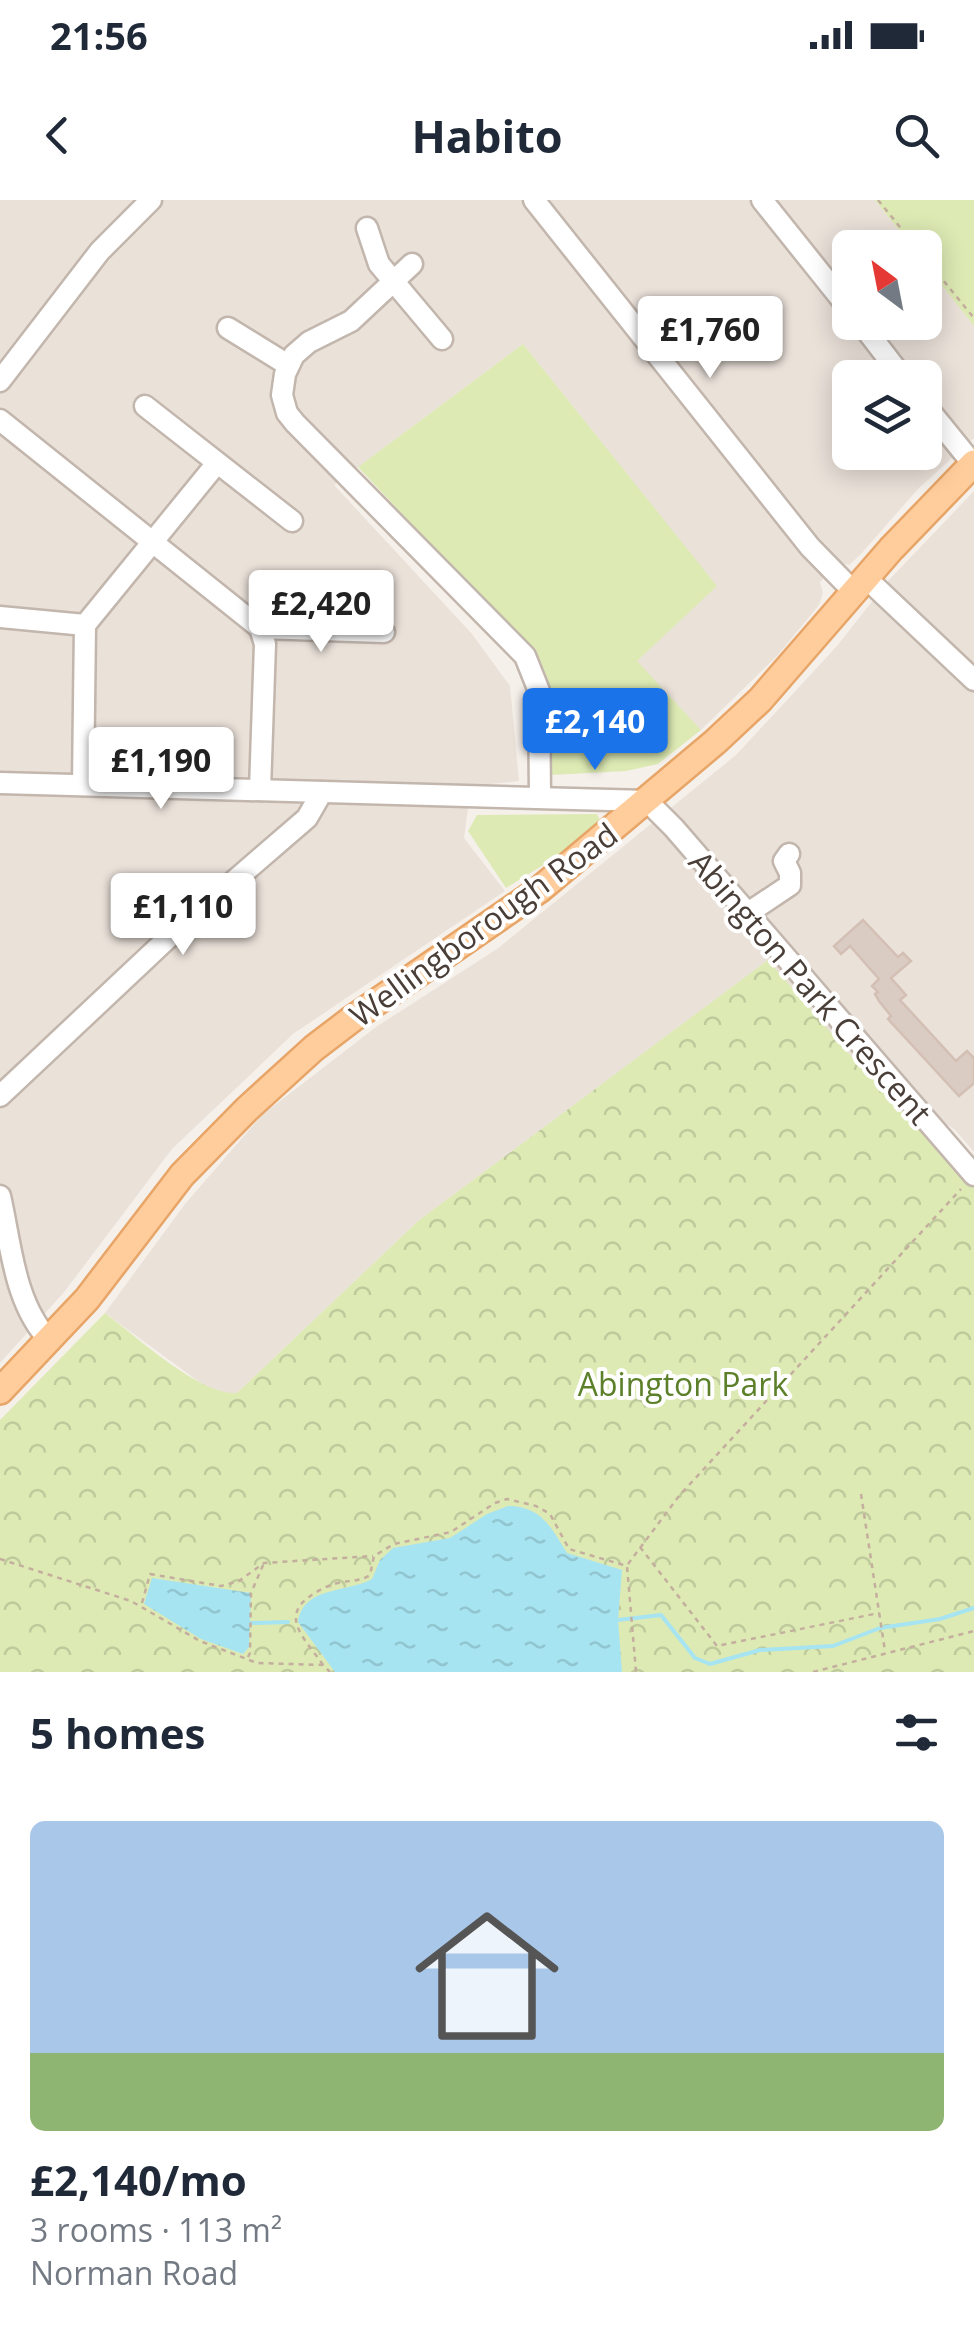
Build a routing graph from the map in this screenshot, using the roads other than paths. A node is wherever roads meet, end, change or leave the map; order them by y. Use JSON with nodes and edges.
{"nodes":[{"id":1,"x":150,"y":200,"type":"edge"},
{"id":2,"x":534,"y":200,"type":"edge"},
{"id":3,"x":762,"y":200,"type":"edge"},
{"id":4,"x":366,"y":228,"type":"dead end"},
{"id":5,"x":412,"y":264,"type":"dead end"},
{"id":6,"x":392,"y":280,"type":"junction"},
{"id":7,"x":832,"y":288,"type":"edge"},
{"id":8,"x":228,"y":328,"type":"dead end"},
{"id":9,"x":442,"y":339,"type":"dead end"},
{"id":10,"x":874,"y":340,"type":"edge"},
{"id":11,"x":890,"y":360,"type":"edge"},
{"id":12,"x":288,"y":365,"type":"junction"},
{"id":13,"x":0,"y":381,"type":"edge"},
{"id":14,"x":145,"y":406,"type":"dead end"},
{"id":15,"x":0,"y":420,"type":"edge"},
{"id":16,"x":942,"y":424,"type":"edge"},
{"id":17,"x":217,"y":463,"type":"junction"},
{"id":18,"x":974,"y":463,"type":"edge"},
{"id":19,"x":292,"y":521,"type":"dead end"},
{"id":20,"x":155,"y":541,"type":"junction"},
{"id":21,"x":860,"y":585,"type":"junction"},
{"id":22,"x":0,"y":617,"type":"edge"},
{"id":23,"x":86,"y":625,"type":"junction"},
{"id":24,"x":260,"y":628,"type":"junction"},
{"id":25,"x":384,"y":632,"type":"dead end"},
{"id":26,"x":974,"y":680,"type":"edge"},
{"id":27,"x":0,"y":783,"type":"edge"},
{"id":28,"x":83,"y":785,"type":"junction"},
{"id":29,"x":260,"y":790,"type":"junction"},
{"id":30,"x":322,"y":792,"type":"junction"},
{"id":31,"x":540,"y":797,"type":"junction"},
{"id":32,"x":647,"y":802,"type":"junction"},
{"id":33,"x":789,"y":854,"type":"dead end"},
{"id":34,"x":748,"y":913,"type":"junction"},
{"id":35,"x":0,"y":1096,"type":"edge"},
{"id":36,"x":968,"y":1182,"type":"edge"},
{"id":37,"x":0,"y":1196,"type":"edge"},
{"id":38,"x":50,"y":1341,"type":"junction"},
{"id":39,"x":0,"y":1392,"type":"edge"}],
"edges":[{"from":1,"to":13,"type":"street"},
{"from":2,"to":21,"type":"street"},
{"from":3,"to":7,"type":"street"},
{"from":4,"to":6,"type":"street"},
{"from":5,"to":6,"type":"street"},
{"from":6,"to":9,"type":"street"},
{"from":6,"to":12,"type":"street"},
{"from":8,"to":12,"type":"street"},
{"from":10,"to":11,"type":"street"},
{"from":12,"to":31,"type":"street"},
{"from":14,"to":17,"type":"street"},
{"from":15,"to":20,"type":"street"},
{"from":16,"to":18,"type":"street"},
{"from":17,"to":19,"type":"street"},
{"from":17,"to":20,"type":"street"},
{"from":18,"to":21,"type":"main road","name":"Wellingborough Road"},
{"from":20,"to":23,"type":"street"},
{"from":20,"to":24,"type":"street"},
{"from":21,"to":26,"type":"street"},
{"from":21,"to":32,"type":"main road","name":"Wellingborough Road"},
{"from":22,"to":23,"type":"street"},
{"from":23,"to":28,"type":"street"},
{"from":24,"to":25,"type":"street"},
{"from":24,"to":29,"type":"street"},
{"from":27,"to":28,"type":"street"},
{"from":28,"to":29,"type":"street"},
{"from":29,"to":30,"type":"street"},
{"from":30,"to":31,"type":"street"},
{"from":30,"to":35,"type":"street"},
{"from":31,"to":32,"type":"street"},
{"from":32,"to":34,"type":"street","name":"Abington Park Crescent"},
{"from":32,"to":38,"type":"main road","name":"Wellingborough Road"},
{"from":33,"to":34,"type":"street"},
{"from":34,"to":36,"type":"street","name":"Abington Park Crescent"},
{"from":37,"to":38,"type":"street"},
{"from":38,"to":39,"type":"main road","name":"Wellingborough Road"}]}
